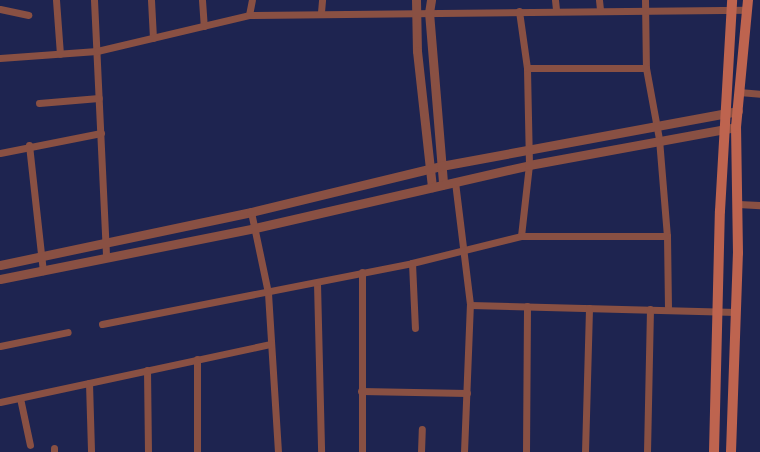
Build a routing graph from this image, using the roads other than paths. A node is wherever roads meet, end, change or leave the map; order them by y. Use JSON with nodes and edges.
{"nodes":[{"id":1,"x":56,"y":0,"type":"edge"},
{"id":2,"x":94,"y":0,"type":"edge"},
{"id":3,"x":151,"y":0,"type":"edge"},
{"id":4,"x":202,"y":0,"type":"edge"},
{"id":5,"x":252,"y":0,"type":"edge"},
{"id":6,"x":322,"y":0,"type":"edge"},
{"id":7,"x":416,"y":0,"type":"edge"},
{"id":8,"x":431,"y":0,"type":"edge"},
{"id":9,"x":556,"y":0,"type":"edge"},
{"id":10,"x":599,"y":0,"type":"edge"},
{"id":11,"x":645,"y":0,"type":"edge"},
{"id":12,"x":732,"y":4,"type":"edge"},
{"id":13,"x":747,"y":5,"type":"edge"},
{"id":14,"x":0,"y":9,"type":"edge"},
{"id":15,"x":556,"y":9,"type":"junction"},
{"id":16,"x":600,"y":9,"type":"junction"},
{"id":17,"x":646,"y":9,"type":"junction"},
{"id":18,"x":519,"y":11,"type":"junction"},
{"id":19,"x":321,"y":12,"type":"junction"},
{"id":20,"x":429,"y":12,"type":"junction"},
{"id":21,"x":414,"y":13,"type":"junction"},
{"id":22,"x":28,"y":15,"type":"dead end"},
{"id":23,"x":249,"y":15,"type":"junction"},
{"id":24,"x":204,"y":26,"type":"junction"},
{"id":25,"x":153,"y":38,"type":"junction"},
{"id":26,"x":97,"y":51,"type":"junction"},
{"id":27,"x":60,"y":54,"type":"junction"},
{"id":28,"x":0,"y":58,"type":"edge"},
{"id":29,"x":527,"y":68,"type":"junction"},
{"id":30,"x":646,"y":68,"type":"junction"},
{"id":31,"x":739,"y":92,"type":"junction"},
{"id":32,"x":760,"y":94,"type":"edge"},
{"id":33,"x":99,"y":98,"type":"junction"},
{"id":34,"x":39,"y":103,"type":"dead end"},
{"id":35,"x":738,"y":111,"type":"junction"},
{"id":36,"x":724,"y":114,"type":"junction"},
{"id":37,"x":654,"y":126,"type":"junction"},
{"id":38,"x":736,"y":127,"type":"junction"},
{"id":39,"x":724,"y":128,"type":"junction"},
{"id":40,"x":101,"y":133,"type":"junction"},
{"id":41,"x":659,"y":139,"type":"junction"},
{"id":42,"x":29,"y":145,"type":"junction"},
{"id":43,"x":529,"y":152,"type":"junction"},
{"id":44,"x":0,"y":153,"type":"edge"},
{"id":45,"x":529,"y":165,"type":"junction"},
{"id":46,"x":441,"y":166,"type":"junction"},
{"id":47,"x":429,"y":170,"type":"junction"},
{"id":48,"x":455,"y":182,"type":"junction"},
{"id":49,"x":444,"y":184,"type":"junction"},
{"id":50,"x":432,"y":187,"type":"junction"},
{"id":51,"x":738,"y":204,"type":"junction"},
{"id":52,"x":760,"y":205,"type":"edge"},
{"id":53,"x":251,"y":212,"type":"junction"},
{"id":54,"x":255,"y":228,"type":"junction"},
{"id":55,"x":521,"y":236,"type":"junction"},
{"id":56,"x":667,"y":236,"type":"junction"},
{"id":57,"x":105,"y":243,"type":"junction"},
{"id":58,"x":464,"y":251,"type":"junction"},
{"id":59,"x":41,"y":256,"type":"junction"},
{"id":60,"x":106,"y":258,"type":"junction"},
{"id":61,"x":412,"y":263,"type":"junction"},
{"id":62,"x":0,"y":265,"type":"edge"},
{"id":63,"x":43,"y":271,"type":"junction"},
{"id":64,"x":362,"y":272,"type":"junction"},
{"id":65,"x":0,"y":279,"type":"edge"},
{"id":66,"x":317,"y":283,"type":"junction"},
{"id":67,"x":268,"y":293,"type":"junction"},
{"id":68,"x":470,"y":305,"type":"junction"},
{"id":69,"x":527,"y":306,"type":"junction"},
{"id":70,"x":589,"y":308,"type":"junction"},
{"id":71,"x":668,"y":308,"type":"junction"},
{"id":72,"x":650,"y":309,"type":"junction"},
{"id":73,"x":718,"y":311,"type":"junction"},
{"id":74,"x":736,"y":312,"type":"junction"},
{"id":75,"x":102,"y":324,"type":"dead end"},
{"id":76,"x":415,"y":328,"type":"dead end"},
{"id":77,"x":68,"y":332,"type":"dead end"},
{"id":78,"x":271,"y":344,"type":"junction"},
{"id":79,"x":0,"y":346,"type":"edge"},
{"id":80,"x":197,"y":359,"type":"junction"},
{"id":81,"x":147,"y":370,"type":"junction"},
{"id":82,"x":89,"y":383,"type":"junction"},
{"id":83,"x":361,"y":391,"type":"junction"},
{"id":84,"x":467,"y":393,"type":"junction"},
{"id":85,"x":20,"y":398,"type":"junction"},
{"id":86,"x":0,"y":402,"type":"edge"},
{"id":87,"x":422,"y":429,"type":"dead end"},
{"id":88,"x":30,"y":445,"type":"dead end"},
{"id":89,"x":91,"y":452,"type":"edge"},
{"id":90,"x":148,"y":452,"type":"edge"},
{"id":91,"x":197,"y":452,"type":"edge"},
{"id":92,"x":278,"y":452,"type":"edge"},
{"id":93,"x":321,"y":452,"type":"edge"},
{"id":94,"x":362,"y":452,"type":"edge"},
{"id":95,"x":421,"y":452,"type":"edge"},
{"id":96,"x":464,"y":452,"type":"edge"},
{"id":97,"x":526,"y":452,"type":"edge"},
{"id":98,"x":585,"y":452,"type":"edge"},
{"id":99,"x":647,"y":452,"type":"edge"},
{"id":100,"x":714,"y":452,"type":"edge"},
{"id":101,"x":731,"y":452,"type":"edge"}],
"edges":[{"from":1,"to":27,"type":"street"},
{"from":2,"to":26,"type":"street"},
{"from":3,"to":25,"type":"street"},
{"from":4,"to":24,"type":"street"},
{"from":5,"to":23,"type":"street"},
{"from":6,"to":19,"type":"street"},
{"from":7,"to":21,"type":"street"},
{"from":8,"to":20,"type":"street"},
{"from":9,"to":15,"type":"street"},
{"from":10,"to":16,"type":"street"},
{"from":11,"to":17,"type":"street"},
{"from":12,"to":13,"type":"street"},
{"from":12,"to":17,"type":"street"},
{"from":12,"to":36,"type":"main road"},
{"from":13,"to":31,"type":"main road"},
{"from":14,"to":22,"type":"street"},
{"from":15,"to":16,"type":"street"},
{"from":15,"to":18,"type":"street"},
{"from":16,"to":17,"type":"street"},
{"from":17,"to":30,"type":"street"},
{"from":18,"to":20,"type":"street"},
{"from":18,"to":29,"type":"street"},
{"from":19,"to":21,"type":"street"},
{"from":19,"to":23,"type":"street"},
{"from":20,"to":21,"type":"street"},
{"from":20,"to":46,"type":"street"},
{"from":21,"to":47,"type":"street"},
{"from":23,"to":24,"type":"street"},
{"from":24,"to":25,"type":"street"},
{"from":25,"to":26,"type":"street"},
{"from":26,"to":27,"type":"street"},
{"from":26,"to":33,"type":"street"},
{"from":27,"to":28,"type":"street"},
{"from":29,"to":30,"type":"street"},
{"from":29,"to":43,"type":"street"},
{"from":30,"to":37,"type":"street"},
{"from":31,"to":32,"type":"street"},
{"from":31,"to":35,"type":"main road"},
{"from":33,"to":34,"type":"street"},
{"from":33,"to":40,"type":"street"},
{"from":35,"to":36,"type":"street"},
{"from":35,"to":38,"type":"main road"},
{"from":36,"to":37,"type":"street"},
{"from":36,"to":39,"type":"main road"},
{"from":37,"to":41,"type":"street"},
{"from":37,"to":43,"type":"street"},
{"from":38,"to":39,"type":"street"},
{"from":38,"to":51,"type":"main road"},
{"from":39,"to":41,"type":"street"},
{"from":39,"to":73,"type":"main road"},
{"from":40,"to":42,"type":"street"},
{"from":40,"to":57,"type":"street"},
{"from":41,"to":45,"type":"street"},
{"from":41,"to":56,"type":"street"},
{"from":42,"to":44,"type":"street"},
{"from":42,"to":59,"type":"street"},
{"from":43,"to":45,"type":"street"},
{"from":43,"to":46,"type":"street"},
{"from":45,"to":48,"type":"street"},
{"from":45,"to":55,"type":"street"},
{"from":46,"to":47,"type":"street"},
{"from":46,"to":49,"type":"street"},
{"from":47,"to":50,"type":"street"},
{"from":47,"to":53,"type":"street"},
{"from":48,"to":49,"type":"street"},
{"from":48,"to":58,"type":"street"},
{"from":49,"to":50,"type":"street"},
{"from":50,"to":54,"type":"street"},
{"from":51,"to":52,"type":"street"},
{"from":51,"to":74,"type":"main road"},
{"from":53,"to":54,"type":"street"},
{"from":53,"to":57,"type":"street"},
{"from":54,"to":60,"type":"street"},
{"from":54,"to":67,"type":"street"},
{"from":55,"to":56,"type":"street"},
{"from":55,"to":58,"type":"street"},
{"from":56,"to":71,"type":"street"},
{"from":57,"to":59,"type":"street"},
{"from":57,"to":60,"type":"street"},
{"from":58,"to":61,"type":"street"},
{"from":58,"to":68,"type":"street"},
{"from":59,"to":62,"type":"street"},
{"from":59,"to":63,"type":"street"},
{"from":60,"to":63,"type":"street"},
{"from":61,"to":64,"type":"street"},
{"from":61,"to":76,"type":"street"},
{"from":63,"to":65,"type":"street"},
{"from":64,"to":66,"type":"street"},
{"from":64,"to":83,"type":"street"},
{"from":66,"to":67,"type":"street"},
{"from":66,"to":93,"type":"street"},
{"from":67,"to":75,"type":"street"},
{"from":67,"to":78,"type":"street"},
{"from":68,"to":69,"type":"street"},
{"from":68,"to":84,"type":"street"},
{"from":69,"to":70,"type":"street"},
{"from":69,"to":97,"type":"street"},
{"from":70,"to":72,"type":"street"},
{"from":70,"to":98,"type":"street"},
{"from":71,"to":72,"type":"street"},
{"from":71,"to":73,"type":"street"},
{"from":72,"to":99,"type":"street"},
{"from":73,"to":74,"type":"street"},
{"from":73,"to":100,"type":"main road"},
{"from":74,"to":101,"type":"main road"},
{"from":77,"to":79,"type":"street"},
{"from":78,"to":80,"type":"street"},
{"from":78,"to":92,"type":"street"},
{"from":80,"to":81,"type":"street"},
{"from":80,"to":91,"type":"street"},
{"from":81,"to":82,"type":"street"},
{"from":81,"to":90,"type":"street"},
{"from":82,"to":85,"type":"street"},
{"from":82,"to":89,"type":"street"},
{"from":83,"to":84,"type":"street"},
{"from":83,"to":94,"type":"street"},
{"from":84,"to":96,"type":"street"},
{"from":85,"to":86,"type":"street"},
{"from":85,"to":88,"type":"street"},
{"from":87,"to":95,"type":"street"}]}
